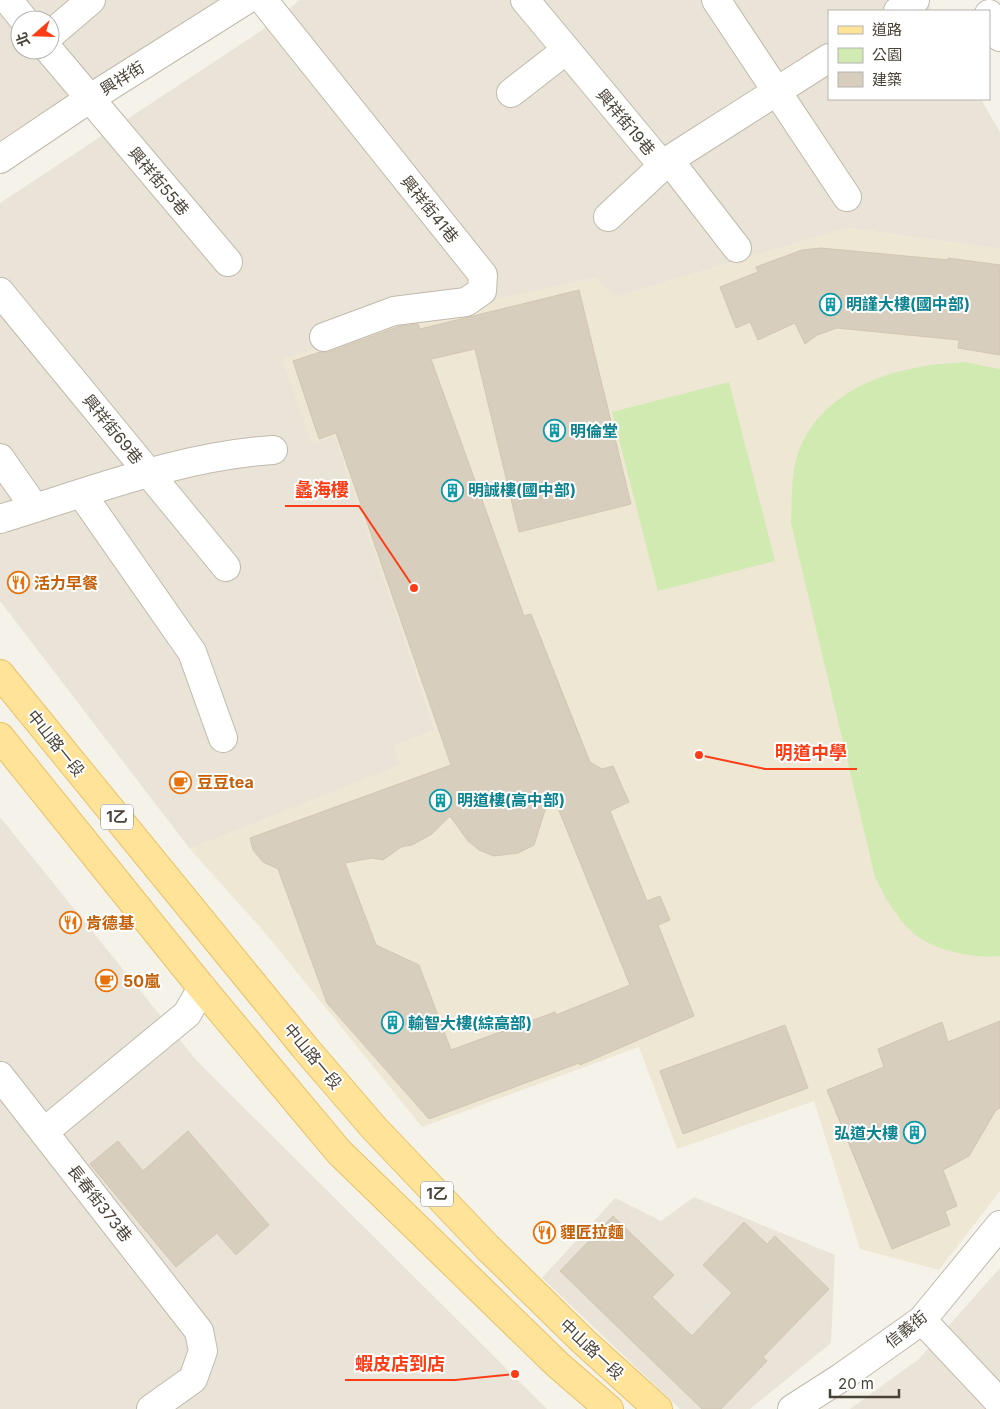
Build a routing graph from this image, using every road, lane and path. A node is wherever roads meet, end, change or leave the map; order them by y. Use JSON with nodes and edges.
{"nodes":[{"id":1,"x":8,"y":0,"type":"edge"},
{"id":2,"x":91,"y":0,"type":"edge"},
{"id":3,"x":246,"y":0,"type":"edge"},
{"id":4,"x":263,"y":0,"type":"edge"},
{"id":5,"x":526,"y":0,"type":"edge"},
{"id":6,"x":716,"y":0,"type":"edge"},
{"id":7,"x":915,"y":0,"type":"edge"},
{"id":8,"x":16,"y":10,"type":"edge"},
{"id":9,"x":900,"y":10,"type":"edge"},
{"id":10,"x":990,"y":17,"type":"edge"},
{"id":11,"x":60,"y":26,"type":"edge"},
{"id":12,"x":1000,"y":38,"type":"edge"},
{"id":13,"x":565,"y":50,"type":"junction"},
{"id":14,"x":828,"y":59,"type":"edge"},
{"id":15,"x":57,"y":60,"type":"edge"},
{"id":16,"x":777,"y":92,"type":"junction"},
{"id":17,"x":511,"y":93,"type":"dead end"},
{"id":18,"x":89,"y":99,"type":"junction"},
{"id":19,"x":0,"y":159,"type":"edge"},
{"id":20,"x":669,"y":160,"type":"junction"},
{"id":21,"x":847,"y":197,"type":"dead end"},
{"id":22,"x":608,"y":217,"type":"dead end"},
{"id":23,"x":738,"y":248,"type":"dead end"},
{"id":24,"x":228,"y":262,"type":"dead end"},
{"id":25,"x":0,"y":292,"type":"edge"},
{"id":26,"x":324,"y":337,"type":"dead end"},
{"id":27,"x":273,"y":450,"type":"dead end"},
{"id":28,"x":0,"y":458,"type":"edge"},
{"id":29,"x":150,"y":474,"type":"junction"},
{"id":30,"x":81,"y":493,"type":"junction"},
{"id":31,"x":35,"y":508,"type":"junction"},
{"id":32,"x":0,"y":519,"type":"edge"},
{"id":33,"x":226,"y":567,"type":"dead end"},
{"id":34,"x":0,"y":674,"type":"edge"},
{"id":35,"x":0,"y":737,"type":"edge"},
{"id":36,"x":223,"y":738,"type":"dead end"},
{"id":37,"x":202,"y":988,"type":"junction"},
{"id":38,"x":0,"y":1076,"type":"edge"},
{"id":39,"x":44,"y":1132,"type":"junction"},
{"id":40,"x":1000,"y":1225,"type":"edge"},
{"id":41,"x":922,"y":1320,"type":"junction"},
{"id":42,"x":1000,"y":1402,"type":"edge"},
{"id":43,"x":151,"y":1409,"type":"edge"},
{"id":44,"x":609,"y":1409,"type":"edge"},
{"id":45,"x":658,"y":1409,"type":"edge"},
{"id":46,"x":792,"y":1409,"type":"edge"}],
"edges":[{"from":1,"to":8,"type":"street"},
{"from":2,"to":11,"type":"street"},
{"from":3,"to":18,"type":"street","name":"興祥街"},
{"from":4,"to":26,"type":"street","name":"興祥街41巷"},
{"from":5,"to":13,"type":"street","name":"興祥街19巷"},
{"from":6,"to":16,"type":"street"},
{"from":7,"to":9,"type":"street"},
{"from":10,"to":12,"type":"street"},
{"from":13,"to":17,"type":"street"},
{"from":13,"to":20,"type":"street","name":"興祥街19巷"},
{"from":14,"to":16,"type":"street","name":"興祥街19巷"},
{"from":15,"to":18,"type":"street","name":"興祥街55巷"},
{"from":16,"to":20,"type":"street","name":"興祥街19巷"},
{"from":16,"to":21,"type":"street"},
{"from":18,"to":19,"type":"street","name":"興祥街"},
{"from":18,"to":24,"type":"street","name":"興祥街55巷"},
{"from":20,"to":22,"type":"street"},
{"from":20,"to":23,"type":"street"},
{"from":25,"to":29,"type":"street","name":"興祥街69巷"},
{"from":27,"to":29,"type":"street"},
{"from":28,"to":31,"type":"street"},
{"from":29,"to":30,"type":"street"},
{"from":29,"to":33,"type":"street","name":"興祥街69巷"},
{"from":30,"to":31,"type":"street"},
{"from":30,"to":36,"type":"street"},
{"from":31,"to":32,"type":"street"},
{"from":34,"to":45,"type":"main road","name":"中山路一段","number":"1乙"},
{"from":35,"to":37,"type":"main road","name":"中山路一段","number":"1乙"},
{"from":37,"to":39,"type":"street"},
{"from":37,"to":44,"type":"main road","name":"中山路一段","number":"1乙"},
{"from":38,"to":39,"type":"street","name":"長春街373巷"},
{"from":39,"to":43,"type":"street","name":"長春街373巷"},
{"from":40,"to":41,"type":"street","name":"信義街"},
{"from":41,"to":42,"type":"street"},
{"from":41,"to":46,"type":"street","name":"信義街"}]}
